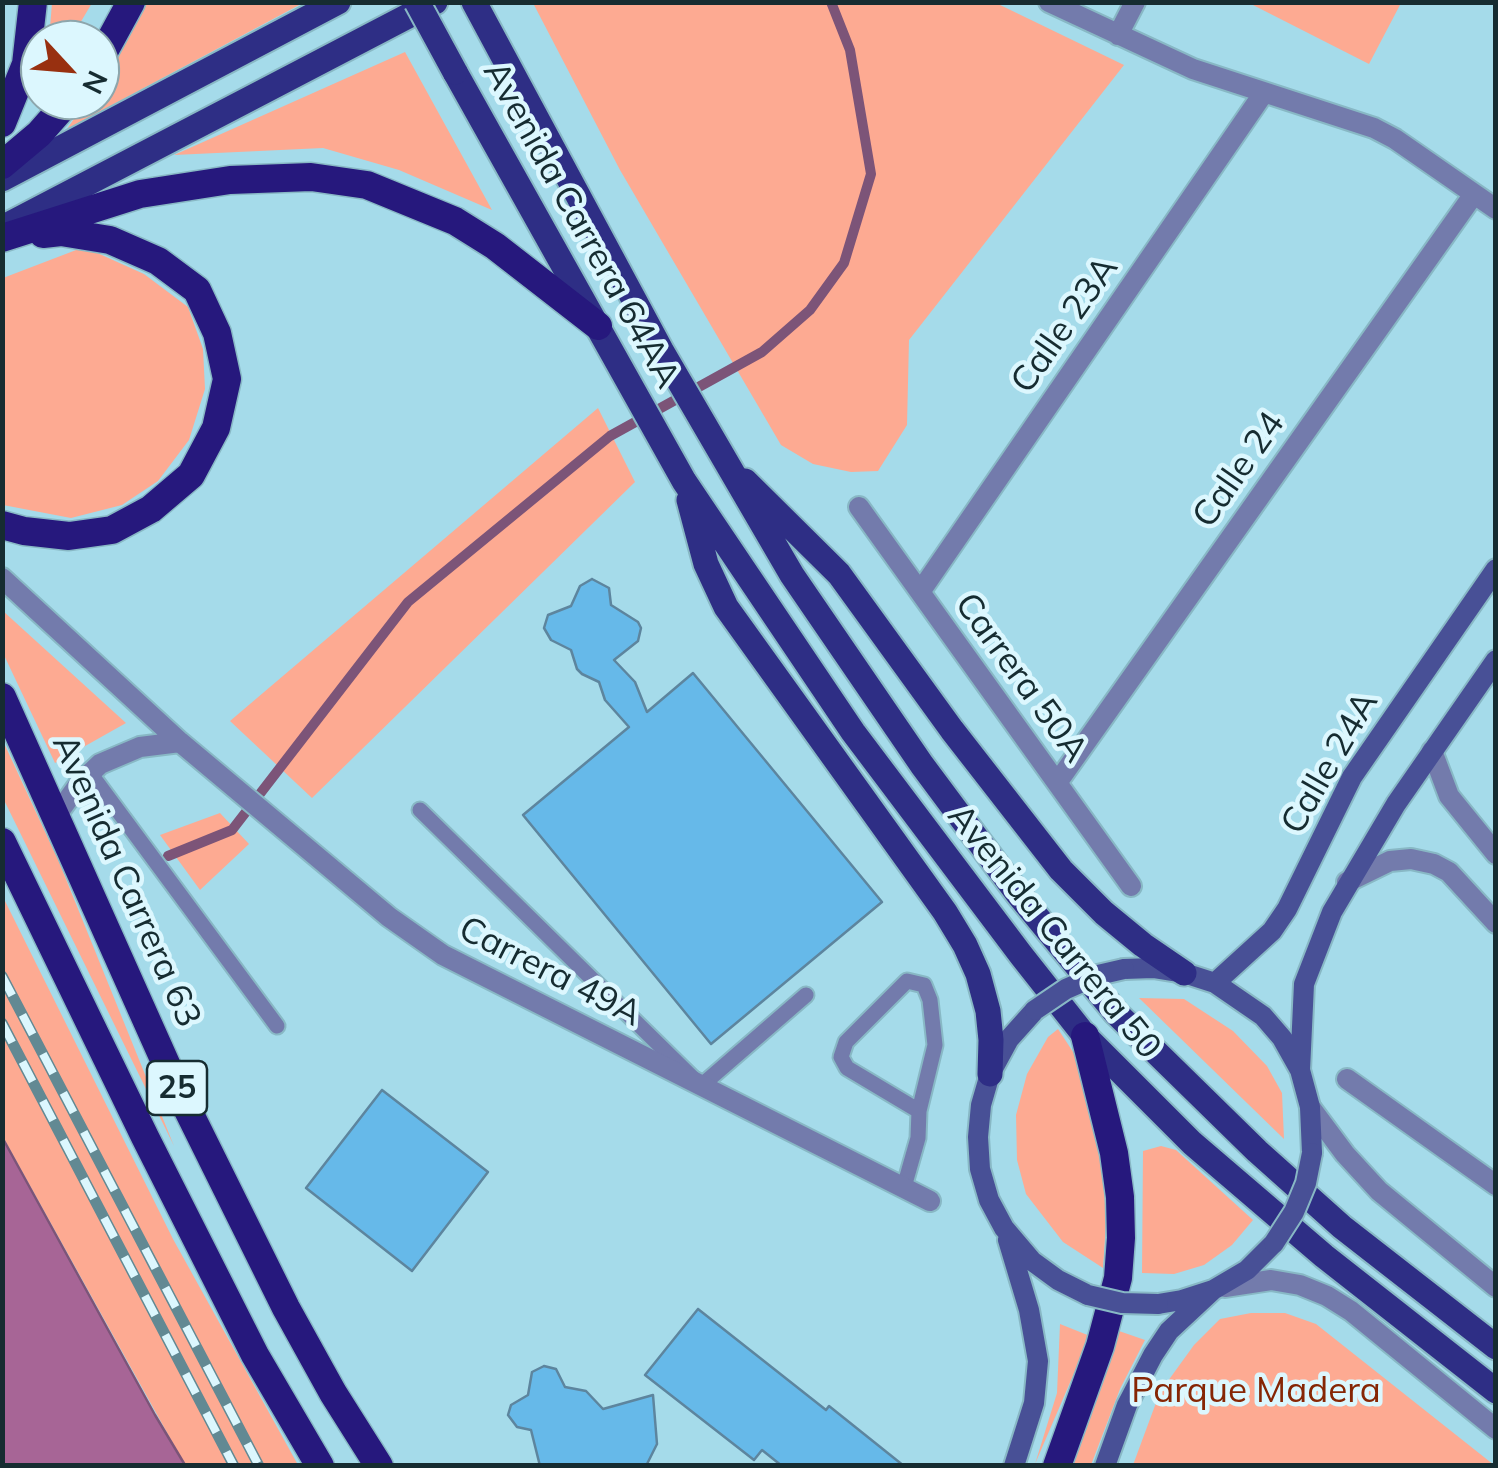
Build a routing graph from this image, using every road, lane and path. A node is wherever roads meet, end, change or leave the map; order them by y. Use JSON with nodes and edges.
{"nodes":[{"id":1,"x":33,"y":2,"type":"edge"},
{"id":2,"x":338,"y":2,"type":"edge"},
{"id":3,"x":417,"y":2,"type":"edge"},
{"id":4,"x":435,"y":2,"type":"edge"},
{"id":5,"x":474,"y":2,"type":"edge"},
{"id":6,"x":1049,"y":2,"type":"edge"},
{"id":7,"x":1135,"y":2,"type":"edge"},
{"id":8,"x":1118,"y":36,"type":"junction"},
{"id":9,"x":1264,"y":94,"type":"junction"},
{"id":10,"x":51,"y":120,"type":"edge"},
{"id":11,"x":2,"y":122,"type":"edge"},
{"id":12,"x":2,"y":166,"type":"edge"},
{"id":13,"x":2,"y":179,"type":"edge"},
{"id":14,"x":1474,"y":194,"type":"junction"},
{"id":15,"x":1496,"y":209,"type":"edge"},
{"id":16,"x":2,"y":228,"type":"edge"},
{"id":17,"x":2,"y":240,"type":"edge"},
{"id":18,"x":598,"y":326,"type":"junction"},
{"id":19,"x":723,"y":461,"type":"junction"},
{"id":20,"x":684,"y":481,"type":"junction"},
{"id":21,"x":859,"y":507,"type":"dead end"},
{"id":22,"x":2,"y":524,"type":"edge"},
{"id":23,"x":1496,"y":569,"type":"edge"},
{"id":24,"x":2,"y":578,"type":"edge"},
{"id":25,"x":920,"y":592,"type":"junction"},
{"id":26,"x":1496,"y":660,"type":"edge"},
{"id":27,"x":2,"y":697,"type":"edge"},
{"id":28,"x":180,"y":742,"type":"junction"},
{"id":29,"x":1432,"y":752,"type":"junction"},
{"id":30,"x":90,"y":773,"type":"junction"},
{"id":31,"x":1057,"y":783,"type":"junction"},
{"id":32,"x":420,"y":810,"type":"dead end"},
{"id":33,"x":56,"y":816,"type":"junction"},
{"id":34,"x":2,"y":842,"type":"edge"},
{"id":35,"x":1496,"y":854,"type":"edge"},
{"id":36,"x":1347,"y":882,"type":"junction"},
{"id":37,"x":1131,"y":886,"type":"dead end"},
{"id":38,"x":1496,"y":923,"type":"edge"},
{"id":39,"x":1184,"y":972,"type":"junction"},
{"id":40,"x":1215,"y":983,"type":"junction"},
{"id":41,"x":806,"y":994,"type":"dead end"},
{"id":42,"x":277,"y":1026,"type":"dead end"},
{"id":43,"x":1086,"y":1036,"type":"junction"},
{"id":44,"x":1300,"y":1070,"type":"junction"},
{"id":45,"x":990,"y":1074,"type":"junction"},
{"id":46,"x":1348,"y":1079,"type":"dead end"},
{"id":47,"x":701,"y":1086,"type":"junction"},
{"id":48,"x":1310,"y":1108,"type":"junction"},
{"id":49,"x":919,"y":1111,"type":"junction"},
{"id":50,"x":1496,"y":1185,"type":"edge"},
{"id":51,"x":904,"y":1187,"type":"junction"},
{"id":52,"x":930,"y":1201,"type":"dead end"},
{"id":53,"x":1004,"y":1228,"type":"junction"},
{"id":54,"x":1496,"y":1287,"type":"edge"},
{"id":55,"x":1214,"y":1290,"type":"junction"},
{"id":56,"x":1496,"y":1346,"type":"edge"},
{"id":57,"x":1496,"y":1391,"type":"edge"},
{"id":58,"x":1496,"y":1429,"type":"edge"},
{"id":59,"x":320,"y":1466,"type":"edge"},
{"id":60,"x":379,"y":1466,"type":"edge"},
{"id":61,"x":1014,"y":1466,"type":"edge"},
{"id":62,"x":1057,"y":1466,"type":"edge"},
{"id":63,"x":1105,"y":1466,"type":"edge"}],
"edges":[{"from":1,"to":11,"type":"highway"},
{"from":2,"to":13,"type":"main road"},
{"from":3,"to":18,"type":"main road","name":"Avenida Carrera 64AA","bridge":true},
{"from":4,"to":16,"type":"main road"},
{"from":5,"to":19,"type":"main road","name":"Avenida Carrera 64AA"},
{"from":6,"to":8,"type":"street"},
{"from":7,"to":8,"type":"street"},
{"from":8,"to":9,"type":"street"},
{"from":9,"to":14,"type":"street"},
{"from":9,"to":25,"type":"street","name":"Calle 23A"},
{"from":10,"to":12,"type":"highway"},
{"from":14,"to":15,"type":"street"},
{"from":14,"to":31,"type":"street","name":"Calle 24"},
{"from":17,"to":18,"type":"highway"},
{"from":17,"to":22,"type":"highway"},
{"from":18,"to":20,"type":"main road","name":"Avenida Carrera 64AA"},
{"from":19,"to":39,"type":"main road"},
{"from":19,"to":56,"type":"main road","name":"Avenida Carrera 50"},
{"from":20,"to":43,"type":"main road","name":"Avenida Carrera 50"},
{"from":20,"to":45,"type":"main road"},
{"from":21,"to":25,"type":"street","name":"Carrera 50A"},
{"from":23,"to":40,"type":"main road","name":"Calle 24A"},
{"from":24,"to":28,"type":"street","name":"Carrera 49A"},
{"from":25,"to":31,"type":"street","name":"Carrera 50A"},
{"from":26,"to":29,"type":"main road"},
{"from":27,"to":33,"type":"highway","name":"Avenida Carrera 63","number":"25"},
{"from":28,"to":30,"type":"street"},
{"from":28,"to":47,"type":"street","name":"Carrera 49A"},
{"from":29,"to":35,"type":"street"},
{"from":29,"to":36,"type":"main road"},
{"from":30,"to":33,"type":"street"},
{"from":30,"to":42,"type":"lane"},
{"from":31,"to":37,"type":"street","name":"Carrera 50A"},
{"from":32,"to":47,"type":"lane"},
{"from":33,"to":60,"type":"highway","name":"Avenida Carrera 63","number":"25"},
{"from":34,"to":59,"type":"highway","number":"25"},
{"from":36,"to":38,"type":"street"},
{"from":36,"to":44,"type":"main road"},
{"from":39,"to":40,"type":"main road"},
{"from":39,"to":45,"type":"main road","bridge":true},
{"from":40,"to":44,"type":"main road"},
{"from":41,"to":47,"type":"lane"},
{"from":43,"to":57,"type":"main road","name":"Avenida Carrera 50"},
{"from":43,"to":62,"type":"highway"},
{"from":44,"to":48,"type":"main road"},
{"from":45,"to":53,"type":"main road"},
{"from":46,"to":50,"type":"street"},
{"from":47,"to":51,"type":"street","name":"Carrera 49A"},
{"from":48,"to":54,"type":"street"},
{"from":48,"to":55,"type":"main road","bridge":true},
{"from":49,"to":49,"type":"lane"},
{"from":49,"to":51,"type":"lane"},
{"from":51,"to":52,"type":"street","name":"Carrera 49A"},
{"from":53,"to":55,"type":"main road","bridge":true},
{"from":53,"to":61,"type":"main road"},
{"from":55,"to":58,"type":"street"},
{"from":55,"to":63,"type":"main road"}]}
